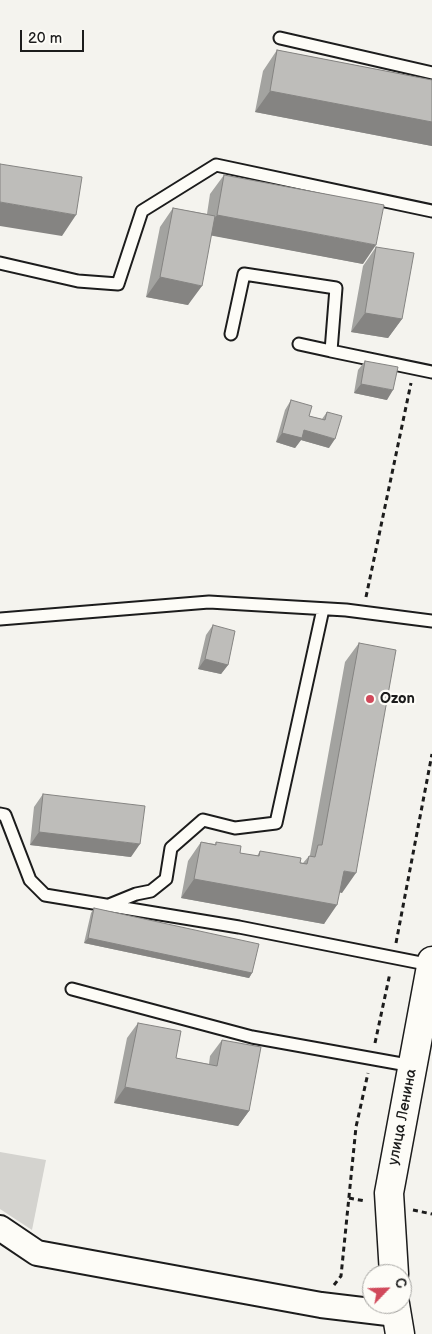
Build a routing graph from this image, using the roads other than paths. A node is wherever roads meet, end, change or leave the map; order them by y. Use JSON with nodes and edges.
{"nodes":[{"id":1,"x":280,"y":38,"type":"dead end"},
{"id":2,"x":432,"y":73,"type":"edge"},
{"id":3,"x":432,"y":211,"type":"edge"},
{"id":4,"x":0,"y":263,"type":"edge"},
{"id":5,"x":231,"y":334,"type":"dead end"},
{"id":6,"x":299,"y":344,"type":"dead end"},
{"id":7,"x":331,"y":351,"type":"junction"},
{"id":8,"x":432,"y":372,"type":"edge"},
{"id":9,"x":323,"y":609,"type":"junction"},
{"id":10,"x":0,"y":619,"type":"edge"},
{"id":11,"x":432,"y":621,"type":"edge"},
{"id":12,"x":0,"y":814,"type":"edge"},
{"id":13,"x":107,"y":906,"type":"junction"},
{"id":14,"x":432,"y":963,"type":"edge"},
{"id":15,"x":72,"y":989,"type":"dead end"},
{"id":16,"x":413,"y":1066,"type":"junction"},
{"id":17,"x":0,"y":1228,"type":"edge"},
{"id":18,"x":393,"y":1264,"type":"edge"},
{"id":19,"x":397,"y":1317,"type":"edge"}],
"edges":[{"from":1,"to":2,"type":"lane"},
{"from":3,"to":4,"type":"lane"},
{"from":5,"to":7,"type":"lane"},
{"from":6,"to":7,"type":"lane"},
{"from":7,"to":8,"type":"lane"},
{"from":9,"to":10,"type":"lane"},
{"from":9,"to":11,"type":"lane"},
{"from":9,"to":13,"type":"lane"},
{"from":12,"to":13,"type":"lane"},
{"from":13,"to":14,"type":"lane"},
{"from":14,"to":16,"type":"street","name":"улица Ленина"},
{"from":15,"to":16,"type":"lane"},
{"from":16,"to":18,"type":"street","name":"улица Ленина"},
{"from":17,"to":19,"type":"street"}]}
